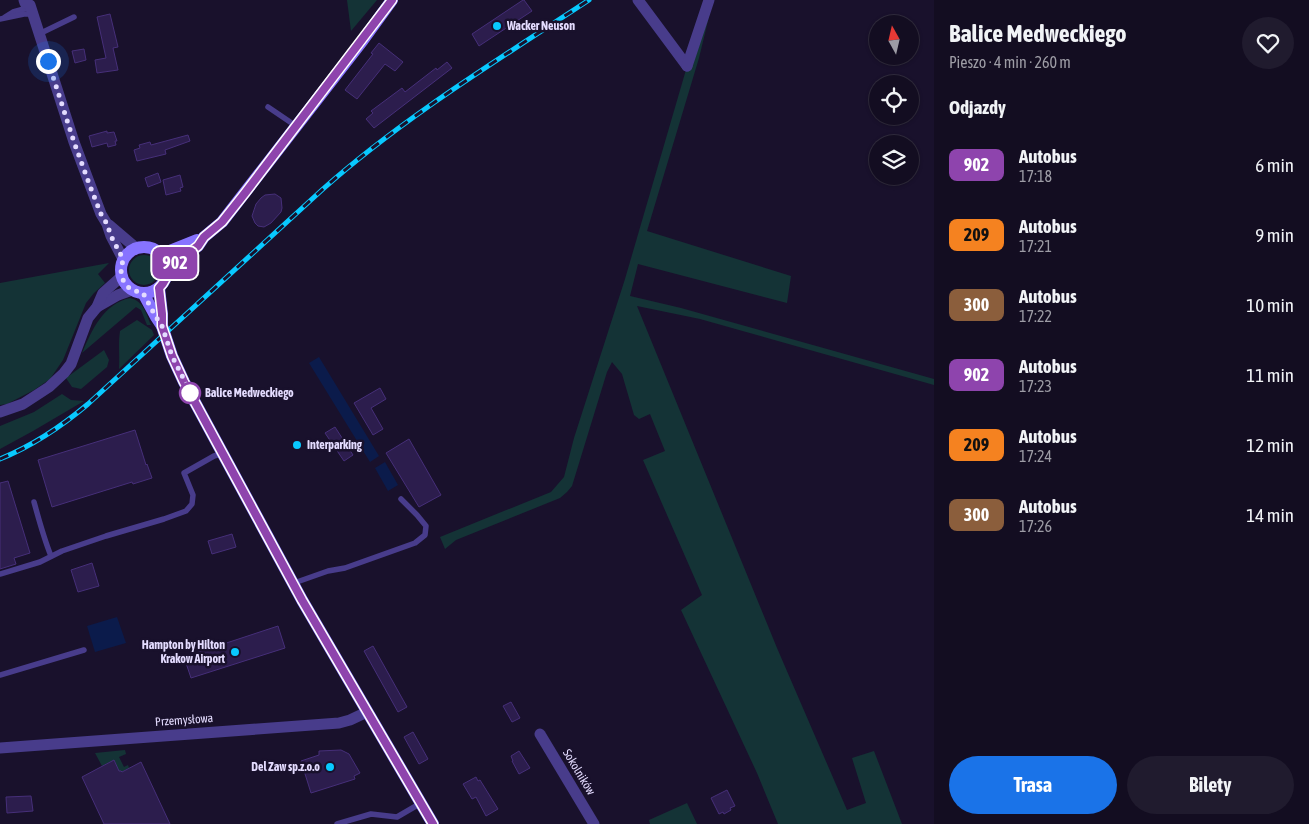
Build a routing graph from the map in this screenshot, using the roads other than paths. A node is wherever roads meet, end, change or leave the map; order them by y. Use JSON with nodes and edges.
{"nodes":[{"id":1,"x":392,"y":0,"type":"edge"},
{"id":2,"x":638,"y":0,"type":"edge"},
{"id":3,"x":709,"y":0,"type":"edge"},
{"id":4,"x":30,"y":5,"type":"edge"},
{"id":5,"x":74,"y":17,"type":"dead end"},
{"id":6,"x":1,"y":19,"type":"edge"},
{"id":7,"x":39,"y":34,"type":"junction"},
{"id":8,"x":268,"y":107,"type":"dead end"},
{"id":9,"x":296,"y":126,"type":"junction"},
{"id":10,"x":107,"y":224,"type":"junction"},
{"id":11,"x":204,"y":237,"type":"junction"},
{"id":12,"x":136,"y":248,"type":"junction"},
{"id":13,"x":162,"y":254,"type":"junction"},
{"id":14,"x":123,"y":259,"type":"junction"},
{"id":15,"x":168,"y":268,"type":"junction"},
{"id":16,"x":122,"y":276,"type":"junction"},
{"id":17,"x":159,"y":288,"type":"junction"},
{"id":18,"x":138,"y":292,"type":"junction"},
{"id":19,"x":97,"y":307,"type":"junction"},
{"id":20,"x":162,"y":326,"type":"junction"},
{"id":21,"x":0,"y":412,"type":"edge"},
{"id":22,"x":224,"y":453,"type":"junction"},
{"id":23,"x":401,"y":499,"type":"dead end"},
{"id":24,"x":34,"y":502,"type":"dead end"},
{"id":25,"x":51,"y":556,"type":"junction"},
{"id":26,"x":0,"y":574,"type":"edge"},
{"id":27,"x":294,"y":583,"type":"junction"},
{"id":28,"x":84,"y":650,"type":"dead end"},
{"id":29,"x":0,"y":675,"type":"edge"},
{"id":30,"x":367,"y":712,"type":"junction"},
{"id":31,"x":540,"y":734,"type":"dead end"},
{"id":32,"x":0,"y":748,"type":"edge"},
{"id":33,"x":421,"y":803,"type":"junction"},
{"id":34,"x":337,"y":824,"type":"edge"},
{"id":35,"x":433,"y":824,"type":"edge"},
{"id":36,"x":594,"y":824,"type":"edge"}],
"edges":[{"from":1,"to":9,"type":"main road"},
{"from":2,"to":3,"type":"street"},
{"from":4,"to":6,"type":"lane"},
{"from":4,"to":7,"type":"street"},
{"from":5,"to":7,"type":"lane"},
{"from":7,"to":10,"type":"street"},
{"from":8,"to":9,"type":"lane"},
{"from":9,"to":11,"type":"main road"},
{"from":10,"to":12,"type":"street"},
{"from":10,"to":14,"type":"street"},
{"from":11,"to":13,"type":"main road"},
{"from":11,"to":15,"type":"main road"},
{"from":12,"to":13,"type":"main road"},
{"from":12,"to":14,"type":"main road"},
{"from":13,"to":15,"type":"main road"},
{"from":14,"to":16,"type":"main road"},
{"from":15,"to":17,"type":"main road"},
{"from":16,"to":18,"type":"main road"},
{"from":16,"to":19,"type":"street"},
{"from":17,"to":18,"type":"main road"},
{"from":17,"to":20,"type":"main road"},
{"from":18,"to":19,"type":"street"},
{"from":18,"to":20,"type":"main road"},
{"from":19,"to":21,"type":"street"},
{"from":20,"to":22,"type":"main road"},
{"from":22,"to":25,"type":"lane"},
{"from":22,"to":27,"type":"main road"},
{"from":23,"to":27,"type":"lane"},
{"from":24,"to":25,"type":"lane"},
{"from":25,"to":26,"type":"lane"},
{"from":27,"to":30,"type":"main road"},
{"from":28,"to":29,"type":"lane"},
{"from":30,"to":32,"type":"street","name":"Przemysłowa"},
{"from":30,"to":33,"type":"main road"},
{"from":31,"to":36,"type":"street","name":"Sokolników"},
{"from":33,"to":34,"type":"lane"},
{"from":33,"to":35,"type":"main road"}]}
